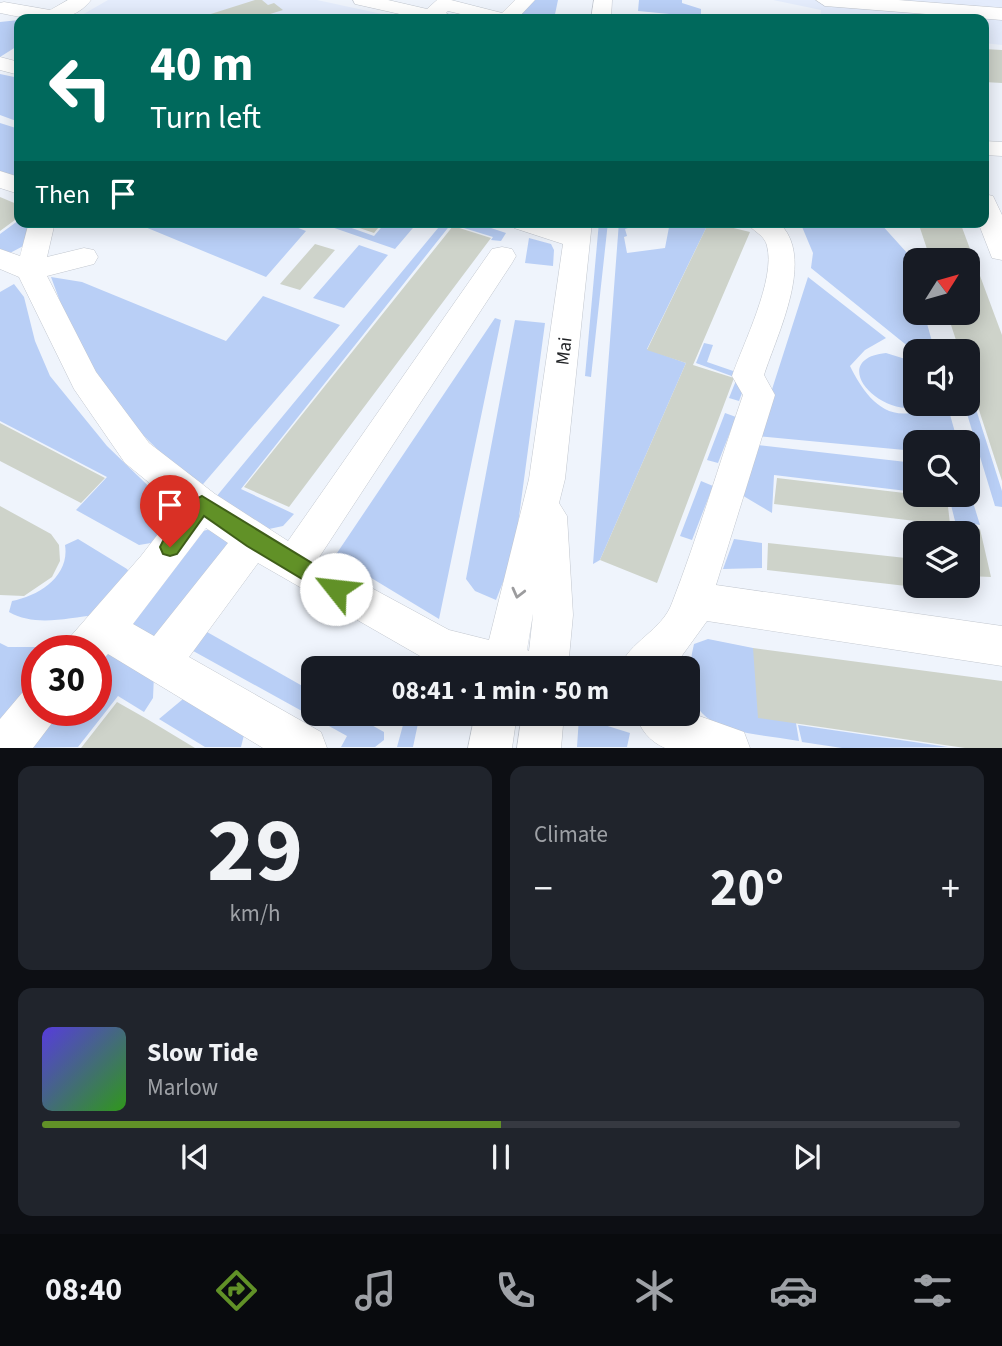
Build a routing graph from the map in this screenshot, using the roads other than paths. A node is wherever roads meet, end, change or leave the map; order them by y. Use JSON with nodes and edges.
{"nodes":[{"id":1,"x":82,"y":0,"type":"edge"},
{"id":2,"x":362,"y":0,"type":"edge"},
{"id":3,"x":526,"y":0,"type":"edge"},
{"id":4,"x":825,"y":0,"type":"edge"},
{"id":5,"x":1,"y":9,"type":"edge"},
{"id":6,"x":37,"y":14,"type":"edge"},
{"id":7,"x":56,"y":14,"type":"edge"},
{"id":8,"x":422,"y":14,"type":"edge"},
{"id":9,"x":440,"y":14,"type":"edge"},
{"id":10,"x":485,"y":14,"type":"edge"},
{"id":11,"x":511,"y":14,"type":"edge"},
{"id":12,"x":1002,"y":14,"type":"edge"},
{"id":13,"x":989,"y":216,"type":"edge"},
{"id":14,"x":41,"y":228,"type":"edge"},
{"id":15,"x":560,"y":228,"type":"edge"},
{"id":16,"x":768,"y":228,"type":"edge"},
{"id":17,"x":578,"y":231,"type":"edge"},
{"id":18,"x":1002,"y":251,"type":"edge"},
{"id":19,"x":502,"y":256,"type":"dead end"},
{"id":20,"x":84,"y":257,"type":"dead end"},
{"id":21,"x":0,"y":258,"type":"edge"},
{"id":22,"x":30,"y":271,"type":"junction"},
{"id":23,"x":547,"y":479,"type":"junction"},
{"id":24,"x":202,"y":505,"type":"junction"},
{"id":25,"x":253,"y":540,"type":"junction"},
{"id":26,"x":293,"y":565,"type":"junction"},
{"id":27,"x":692,"y":600,"type":"junction"},
{"id":28,"x":98,"y":635,"type":"edge"},
{"id":29,"x":112,"y":646,"type":"edge"},
{"id":30,"x":1002,"y":646,"type":"edge"},
{"id":31,"x":467,"y":656,"type":"edge"},
{"id":32,"x":510,"y":656,"type":"edge"},
{"id":33,"x":549,"y":656,"type":"edge"},
{"id":34,"x":656,"y":656,"type":"edge"},
{"id":35,"x":160,"y":662,"type":"junction"},
{"id":36,"x":22,"y":726,"type":"edge"},
{"id":37,"x":494,"y":726,"type":"edge"},
{"id":38,"x":541,"y":726,"type":"edge"},
{"id":39,"x":668,"y":726,"type":"edge"},
{"id":40,"x":4,"y":747,"type":"edge"},
{"id":41,"x":305,"y":747,"type":"edge"},
{"id":42,"x":490,"y":747,"type":"edge"},
{"id":43,"x":538,"y":747,"type":"edge"},
{"id":44,"x":728,"y":747,"type":"edge"}],
"edges":[{"from":1,"to":7,"type":"street"},
{"from":2,"to":8,"type":"street"},
{"from":3,"to":11,"type":"street"},
{"from":4,"to":12,"type":"street"},
{"from":5,"to":6,"type":"street"},
{"from":9,"to":10,"type":"street"},
{"from":13,"to":18,"type":"street"},
{"from":14,"to":22,"type":"street"},
{"from":15,"to":17,"type":"street"},
{"from":16,"to":27,"type":"street"},
{"from":17,"to":23,"type":"street","name":"Mai"},
{"from":19,"to":26,"type":"street"},
{"from":20,"to":22,"type":"street"},
{"from":21,"to":22,"type":"street"},
{"from":22,"to":24,"type":"street"},
{"from":23,"to":32,"type":"street","name":"Mai","one_way":true},
{"from":23,"to":33,"type":"street","name":"Mai"},
{"from":24,"to":25,"type":"street"},
{"from":24,"to":28,"type":"street"},
{"from":25,"to":26,"type":"street"},
{"from":25,"to":35,"type":"street"},
{"from":26,"to":31,"type":"street"},
{"from":27,"to":30,"type":"street"},
{"from":27,"to":34,"type":"street"},
{"from":29,"to":35,"type":"street"},
{"from":35,"to":41,"type":"street"},
{"from":36,"to":40,"type":"street"},
{"from":37,"to":42,"type":"street"},
{"from":38,"to":43,"type":"street"},
{"from":39,"to":44,"type":"street"}]}
